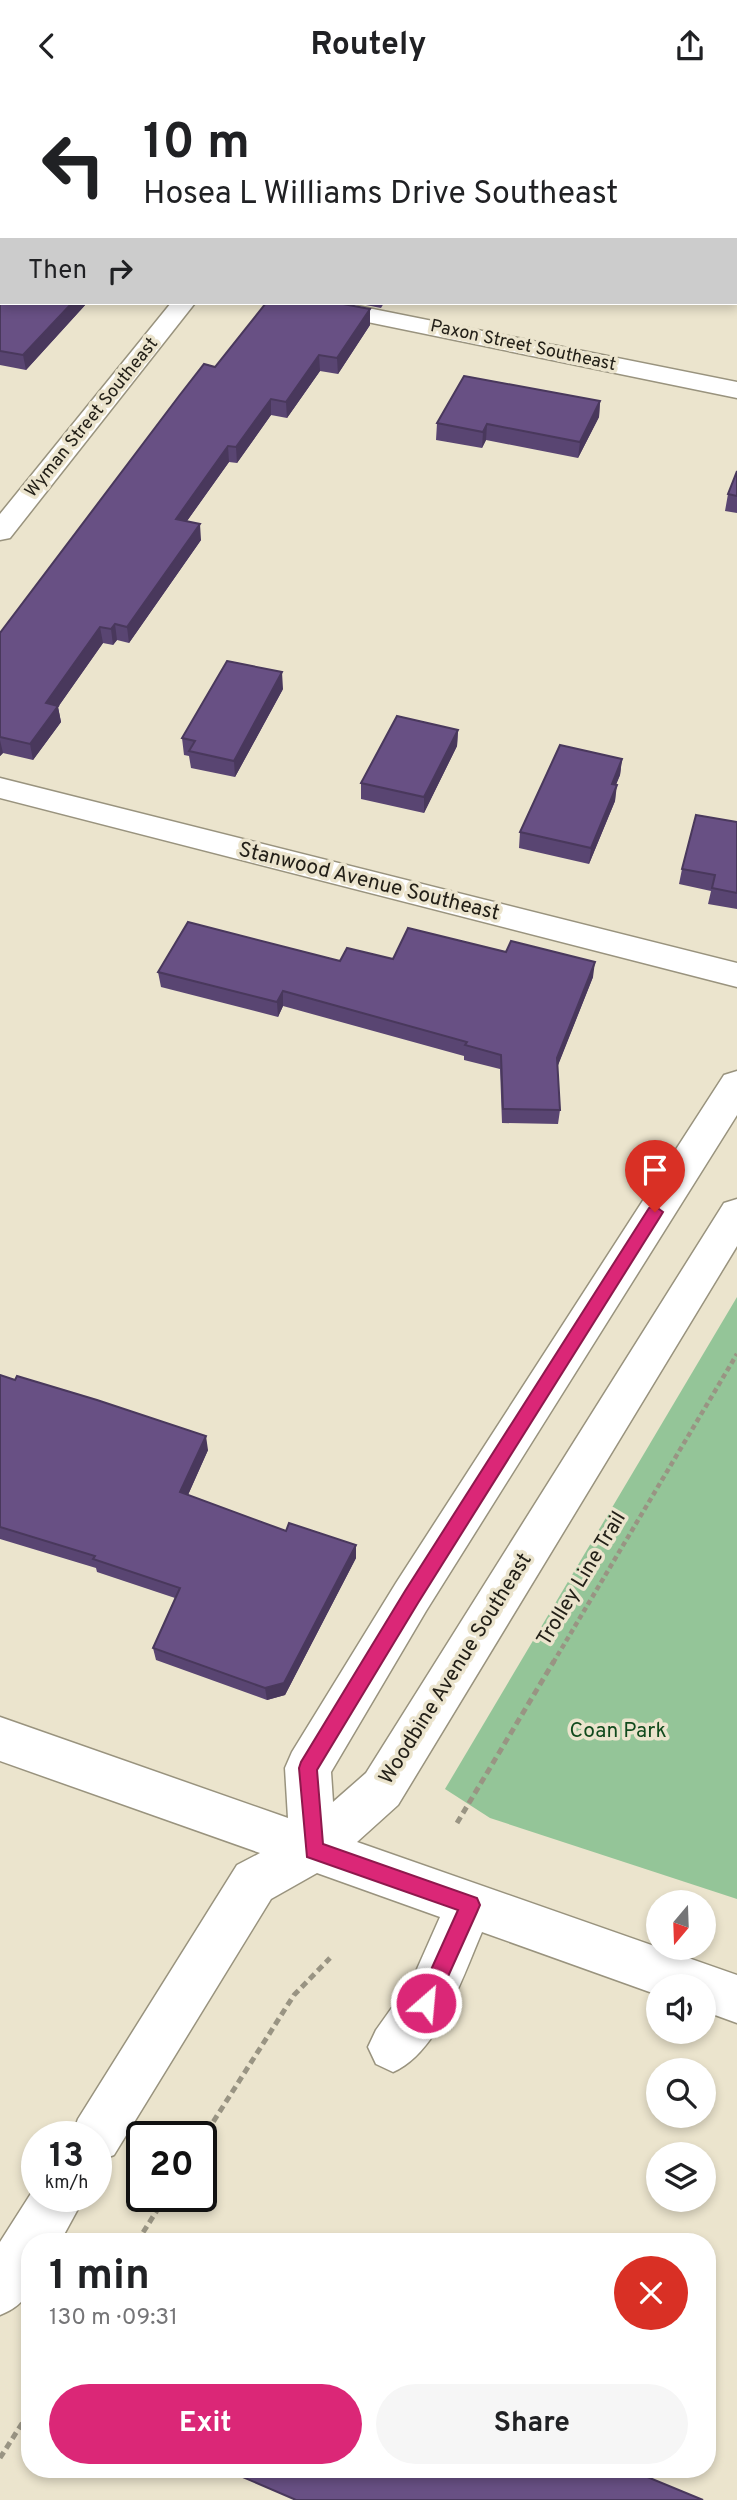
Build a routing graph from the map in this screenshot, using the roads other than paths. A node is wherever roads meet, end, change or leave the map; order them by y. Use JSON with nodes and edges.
{"nodes":[{"id":1,"x":181,"y":305,"type":"edge"},
{"id":2,"x":319,"y":305,"type":"edge"},
{"id":3,"x":737,"y":390,"type":"edge"},
{"id":4,"x":0,"y":532,"type":"edge"},
{"id":5,"x":0,"y":788,"type":"edge"},
{"id":6,"x":737,"y":975,"type":"edge"},
{"id":7,"x":737,"y":1085,"type":"edge"},
{"id":8,"x":737,"y":1214,"type":"edge"},
{"id":9,"x":0,"y":1739,"type":"edge"},
{"id":10,"x":313,"y":1850,"type":"junction"},
{"id":11,"x":470,"y":1905,"type":"junction"},
{"id":12,"x":665,"y":1974,"type":"edge"},
{"id":13,"x":716,"y":1992,"type":"edge"},
{"id":14,"x":737,"y":1999,"type":"edge"},
{"id":15,"x":393,"y":2047,"type":"dead end"},
{"id":16,"x":106,"y":2121,"type":"edge"},
{"id":17,"x":49,"y":2212,"type":"edge"},
{"id":18,"x":36,"y":2233,"type":"edge"},
{"id":19,"x":21,"y":2256,"type":"edge"},
{"id":20,"x":0,"y":2289,"type":"edge"}],
"edges":[{"from":1,"to":4,"type":"street","name":"Wyman Street Southeast"},
{"from":2,"to":3,"type":"street","name":"Paxon Street Southeast"},
{"from":5,"to":6,"type":"street","name":"Stanwood Avenue Southeast"},
{"from":7,"to":10,"type":"street"},
{"from":8,"to":10,"type":"street","name":"Woodbine Avenue Southeast"},
{"from":9,"to":10,"type":"street"},
{"from":10,"to":11,"type":"street"},
{"from":10,"to":16,"type":"street","name":"Woodbine Avenue Southeast"},
{"from":11,"to":12,"type":"street"},
{"from":11,"to":15,"type":"street"},
{"from":13,"to":14,"type":"street"},
{"from":17,"to":18,"type":"street"},
{"from":19,"to":20,"type":"street"}]}
